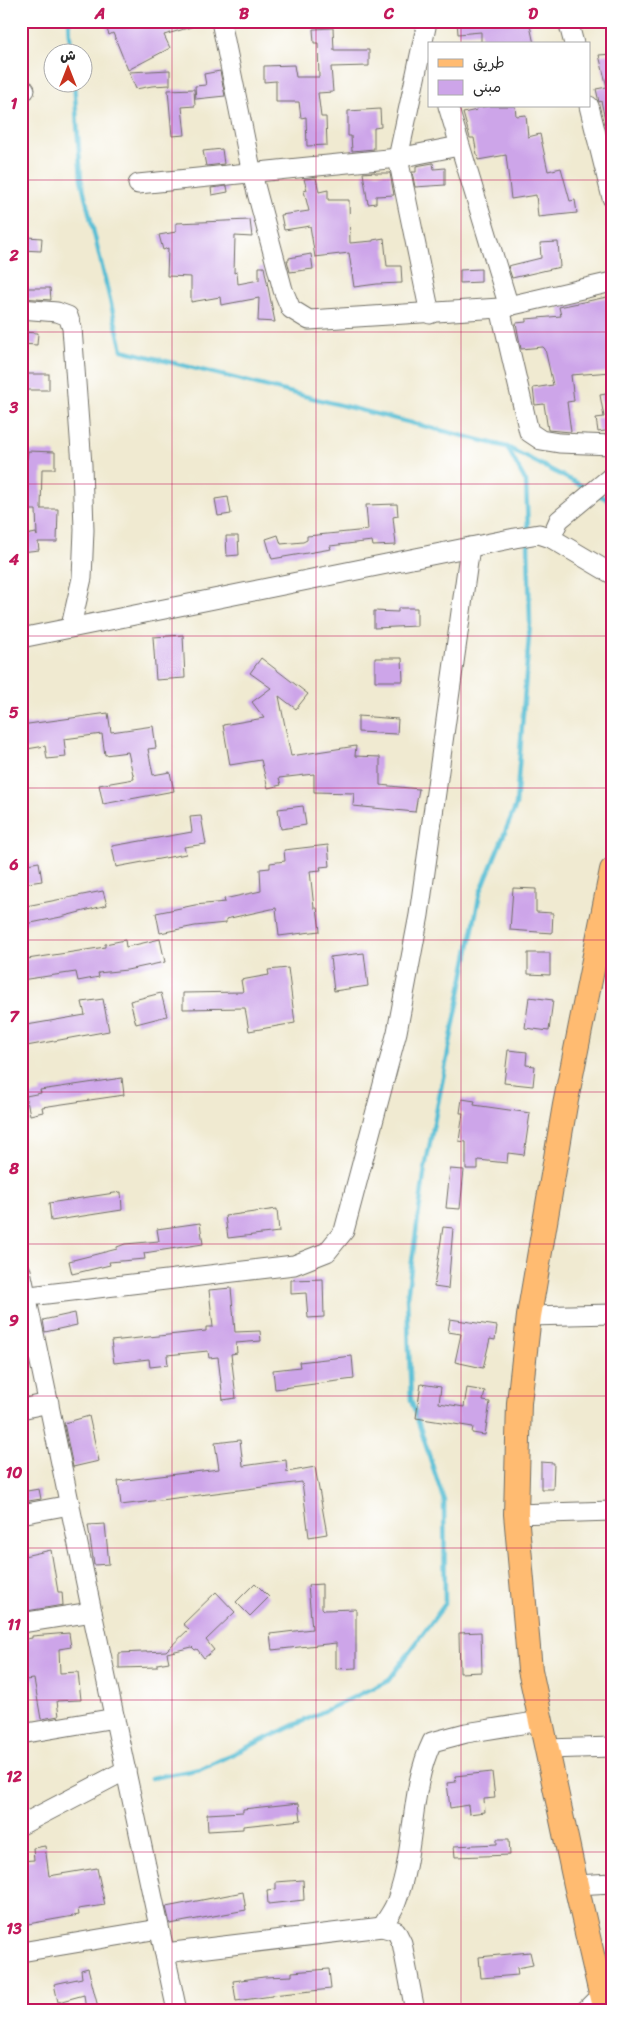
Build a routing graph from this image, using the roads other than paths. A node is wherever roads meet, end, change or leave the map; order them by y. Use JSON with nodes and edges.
{"nodes":[{"id":1,"x":221,"y":21,"type":"edge"},
{"id":2,"x":568,"y":21,"type":"edge"},
{"id":3,"x":427,"y":31,"type":"edge"},
{"id":4,"x":573,"y":42,"type":"edge"},
{"id":5,"x":449,"y":108,"type":"edge"},
{"id":6,"x":590,"y":108,"type":"edge"},
{"id":7,"x":459,"y":146,"type":"junction"},
{"id":8,"x":398,"y":158,"type":"junction"},
{"id":9,"x":252,"y":174,"type":"junction"},
{"id":10,"x":138,"y":184,"type":"dead end"},
{"id":11,"x":612,"y":198,"type":"edge"},
{"id":12,"x":612,"y":282,"type":"edge"},
{"id":13,"x":504,"y":308,"type":"junction"},
{"id":14,"x":21,"y":309,"type":"edge"},
{"id":15,"x":430,"y":314,"type":"junction"},
{"id":16,"x":612,"y":445,"type":"edge"},
{"id":17,"x":612,"y":476,"type":"edge"},
{"id":18,"x":545,"y":536,"type":"junction"},
{"id":19,"x":470,"y":547,"type":"junction"},
{"id":20,"x":612,"y":574,"type":"edge"},
{"id":21,"x":71,"y":626,"type":"junction"},
{"id":22,"x":21,"y":638,"type":"edge"},
{"id":23,"x":612,"y":870,"type":"edge"},
{"id":24,"x":21,"y":1270,"type":"edge"},
{"id":25,"x":24,"y":1297,"type":"edge"},
{"id":26,"x":612,"y":1314,"type":"edge"},
{"id":27,"x":530,"y":1316,"type":"junction"},
{"id":28,"x":49,"y":1403,"type":"junction"},
{"id":29,"x":21,"y":1409,"type":"edge"},
{"id":30,"x":70,"y":1505,"type":"junction"},
{"id":31,"x":612,"y":1511,"type":"edge"},
{"id":32,"x":21,"y":1514,"type":"edge"},
{"id":33,"x":516,"y":1514,"type":"junction"},
{"id":34,"x":92,"y":1612,"type":"junction"},
{"id":35,"x":21,"y":1623,"type":"edge"},
{"id":36,"x":115,"y":1718,"type":"junction"},
{"id":37,"x":541,"y":1721,"type":"junction"},
{"id":38,"x":21,"y":1734,"type":"edge"},
{"id":39,"x":612,"y":1747,"type":"edge"},
{"id":40,"x":547,"y":1749,"type":"junction"},
{"id":41,"x":126,"y":1770,"type":"junction"},
{"id":42,"x":21,"y":1826,"type":"edge"},
{"id":43,"x":612,"y":1883,"type":"edge"},
{"id":44,"x":576,"y":1885,"type":"junction"},
{"id":45,"x":382,"y":1927,"type":"junction"},
{"id":46,"x":159,"y":1929,"type":"junction"},
{"id":47,"x":21,"y":1952,"type":"edge"},
{"id":48,"x":165,"y":1953,"type":"junction"},
{"id":49,"x":597,"y":2006,"type":"edge"},
{"id":50,"x":177,"y":2011,"type":"edge"},
{"id":51,"x":415,"y":2011,"type":"edge"}],
"edges":[{"from":1,"to":9,"type":"street"},
{"from":2,"to":4,"type":"street"},
{"from":3,"to":8,"type":"street"},
{"from":5,"to":7,"type":"street"},
{"from":6,"to":11,"type":"street"},
{"from":7,"to":8,"type":"street"},
{"from":7,"to":13,"type":"street"},
{"from":8,"to":9,"type":"street"},
{"from":8,"to":15,"type":"street"},
{"from":9,"to":10,"type":"street"},
{"from":9,"to":15,"type":"street"},
{"from":12,"to":13,"type":"street"},
{"from":13,"to":15,"type":"street"},
{"from":13,"to":16,"type":"street"},
{"from":14,"to":21,"type":"street"},
{"from":17,"to":18,"type":"street"},
{"from":18,"to":19,"type":"street"},
{"from":18,"to":20,"type":"street"},
{"from":19,"to":21,"type":"street"},
{"from":19,"to":25,"type":"street"},
{"from":21,"to":22,"type":"street"},
{"from":23,"to":27,"type":"main road"},
{"from":24,"to":25,"type":"street"},
{"from":25,"to":28,"type":"street"},
{"from":26,"to":27,"type":"street"},
{"from":27,"to":33,"type":"main road"},
{"from":28,"to":29,"type":"street"},
{"from":28,"to":30,"type":"street"},
{"from":30,"to":32,"type":"street"},
{"from":30,"to":34,"type":"street"},
{"from":31,"to":33,"type":"street"},
{"from":33,"to":37,"type":"main road"},
{"from":34,"to":35,"type":"street"},
{"from":34,"to":36,"type":"street"},
{"from":36,"to":38,"type":"street"},
{"from":36,"to":41,"type":"street"},
{"from":37,"to":40,"type":"main road"},
{"from":37,"to":45,"type":"street"},
{"from":39,"to":40,"type":"street"},
{"from":40,"to":44,"type":"main road"},
{"from":41,"to":42,"type":"street"},
{"from":41,"to":46,"type":"street"},
{"from":43,"to":44,"type":"street"},
{"from":44,"to":49,"type":"main road"},
{"from":45,"to":48,"type":"street"},
{"from":45,"to":51,"type":"street"},
{"from":46,"to":47,"type":"street"},
{"from":46,"to":48,"type":"street"},
{"from":48,"to":50,"type":"street"}]}
